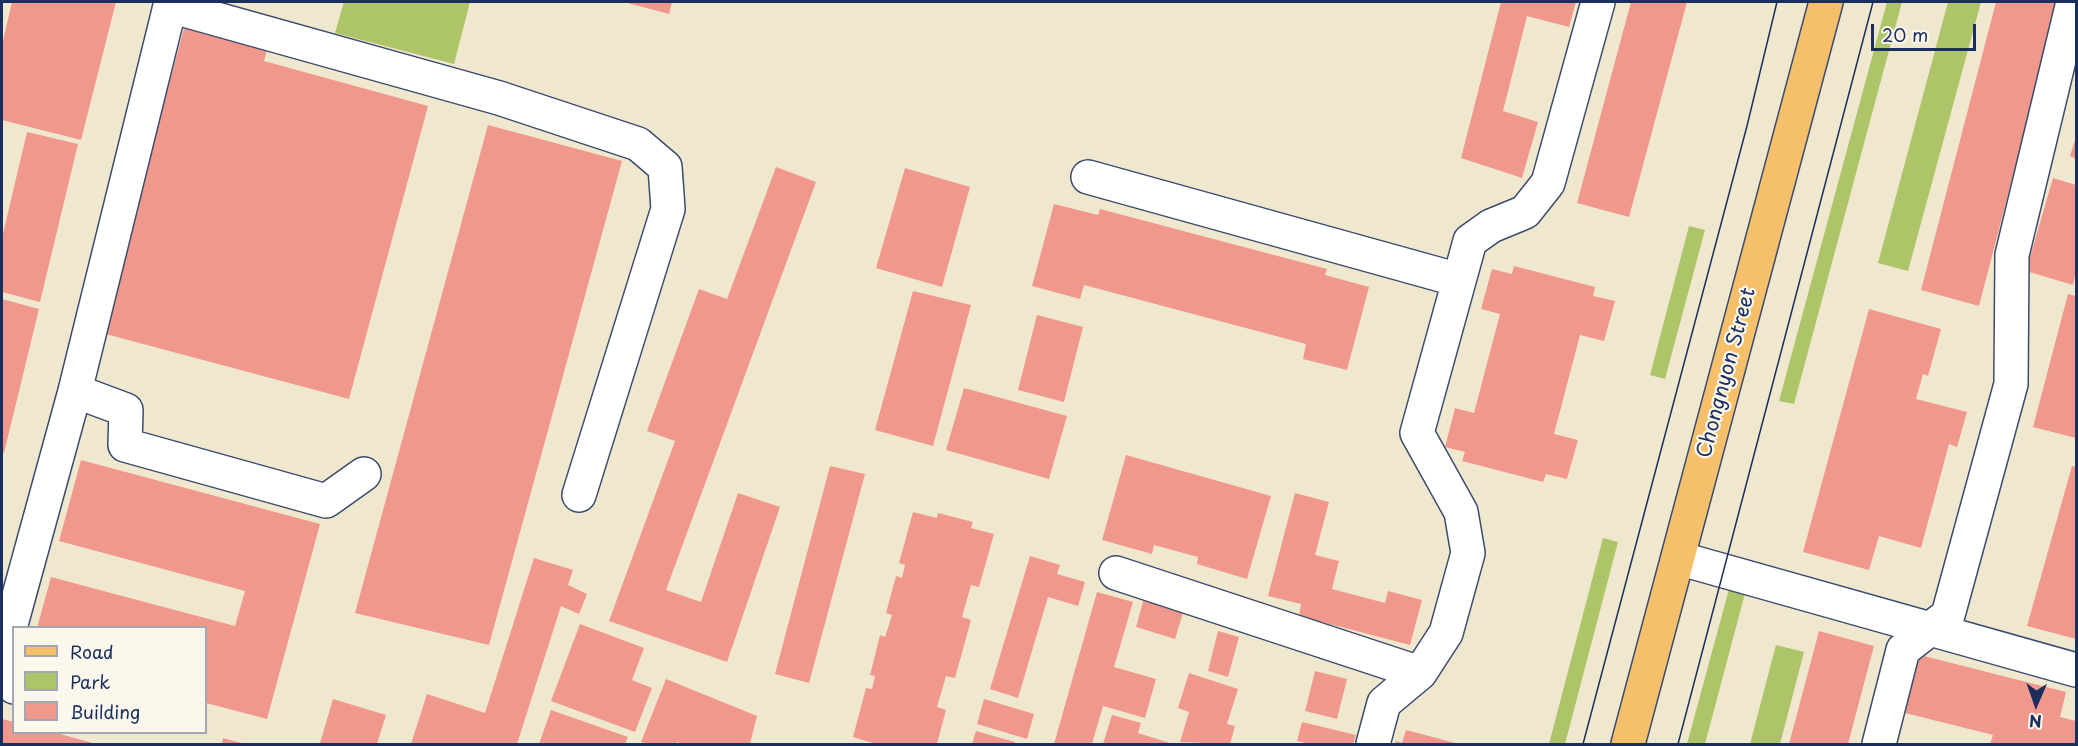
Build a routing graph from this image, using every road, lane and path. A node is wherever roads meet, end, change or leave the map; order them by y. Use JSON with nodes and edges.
{"nodes":[{"id":1,"x":1598,"y":2,"type":"edge"},
{"id":2,"x":1826,"y":2,"type":"edge"},
{"id":3,"x":2073,"y":2,"type":"edge"},
{"id":4,"x":170,"y":4,"type":"edge"},
{"id":5,"x":1088,"y":177,"type":"dead end"},
{"id":6,"x":1459,"y":280,"type":"junction"},
{"id":7,"x":75,"y":391,"type":"junction"},
{"id":8,"x":364,"y":474,"type":"dead end"},
{"id":9,"x":579,"y":495,"type":"dead end"},
{"id":10,"x":1678,"y":558,"type":"junction"},
{"id":11,"x":1116,"y":573,"type":"dead end"},
{"id":12,"x":1931,"y":629,"type":"junction"},
{"id":13,"x":2076,"y":670,"type":"edge"},
{"id":14,"x":1420,"y":673,"type":"junction"},
{"id":15,"x":12,"y":685,"type":"edge"},
{"id":16,"x":1373,"y":744,"type":"edge"},
{"id":17,"x":1628,"y":744,"type":"edge"},
{"id":18,"x":1879,"y":744,"type":"edge"}],
"edges":[{"from":1,"to":6,"type":"street"},
{"from":2,"to":10,"type":"main road","name":"Chongnyon Street"},
{"from":3,"to":12,"type":"street"},
{"from":4,"to":7,"type":"street"},
{"from":4,"to":9,"type":"street"},
{"from":5,"to":6,"type":"street"},
{"from":6,"to":14,"type":"street"},
{"from":7,"to":8,"type":"street"},
{"from":7,"to":15,"type":"street"},
{"from":10,"to":12,"type":"street"},
{"from":10,"to":17,"type":"main road","name":"Chongnyon Street"},
{"from":11,"to":14,"type":"street"},
{"from":12,"to":13,"type":"street"},
{"from":12,"to":18,"type":"street"},
{"from":14,"to":16,"type":"street"}]}
